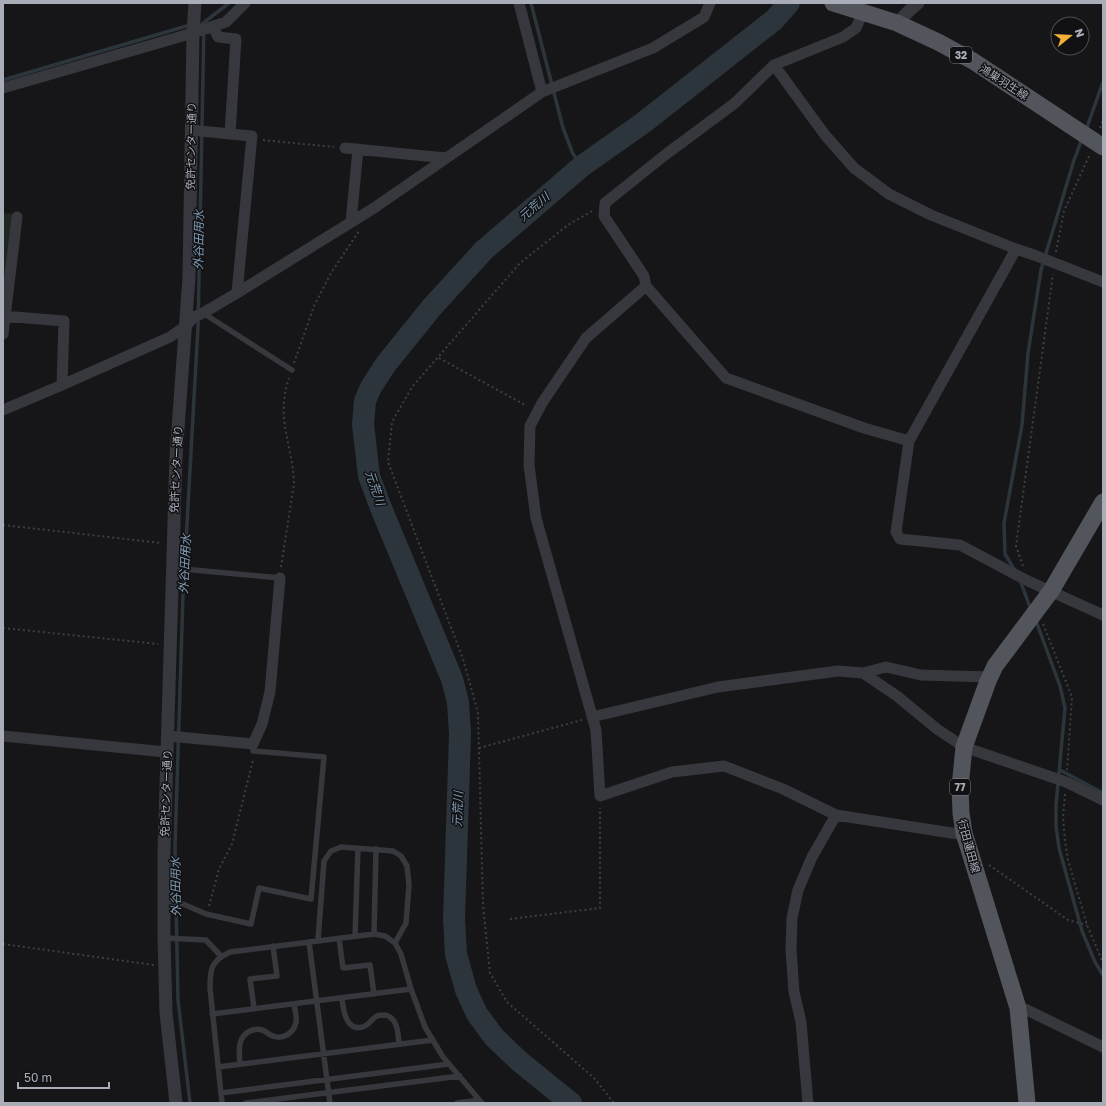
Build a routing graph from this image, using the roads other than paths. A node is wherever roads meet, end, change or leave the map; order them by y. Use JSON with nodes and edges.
{"nodes":[{"id":1,"x":196,"y":3,"type":"edge"},
{"id":2,"x":245,"y":3,"type":"edge"},
{"id":3,"x":519,"y":3,"type":"edge"},
{"id":4,"x":710,"y":3,"type":"edge"},
{"id":5,"x":833,"y":3,"type":"edge"},
{"id":6,"x":918,"y":3,"type":"edge"},
{"id":7,"x":863,"y":12,"type":"junction"},
{"id":8,"x":897,"y":22,"type":"junction"},
{"id":9,"x":213,"y":26,"type":"junction"},
{"id":10,"x":193,"y":33,"type":"junction"},
{"id":11,"x":774,"y":65,"type":"junction"},
{"id":12,"x":3,"y":88,"type":"edge"},
{"id":13,"x":542,"y":92,"type":"junction"},
{"id":14,"x":191,"y":130,"type":"junction"},
{"id":15,"x":230,"y":134,"type":"junction"},
{"id":16,"x":1091,"y":139,"type":"edge"},
{"id":17,"x":345,"y":148,"type":"road end"},
{"id":18,"x":358,"y":149,"type":"junction"},
{"id":19,"x":446,"y":158,"type":"junction"},
{"id":20,"x":17,"y":217,"type":"dead end"},
{"id":21,"x":350,"y":222,"type":"junction"},
{"id":22,"x":1016,"y":249,"type":"junction"},
{"id":23,"x":1103,"y":282,"type":"edge"},
{"id":24,"x":646,"y":286,"type":"junction"},
{"id":25,"x":237,"y":293,"type":"junction"},
{"id":26,"x":203,"y":313,"type":"junction"},
{"id":27,"x":4,"y":316,"type":"edge"},
{"id":28,"x":187,"y":325,"type":"junction"},
{"id":29,"x":3,"y":334,"type":"edge"},
{"id":30,"x":292,"y":370,"type":"road end"},
{"id":31,"x":62,"y":386,"type":"junction"},
{"id":32,"x":3,"y":410,"type":"edge"},
{"id":33,"x":908,"y":441,"type":"junction"},
{"id":34,"x":1103,"y":502,"type":"edge"},
{"id":35,"x":172,"y":568,"type":"junction"},
{"id":36,"x":280,"y":578,"type":"joint"},
{"id":37,"x":1051,"y":591,"type":"junction"},
{"id":38,"x":1103,"y":614,"type":"edge"},
{"id":39,"x":863,"y":674,"type":"junction"},
{"id":40,"x":990,"y":677,"type":"junction"},
{"id":41,"x":592,"y":717,"type":"junction"},
{"id":42,"x":3,"y":736,"type":"edge"},
{"id":43,"x":168,"y":736,"type":"junction"},
{"id":44,"x":253,"y":747,"type":"junction"},
{"id":45,"x":964,"y":747,"type":"junction"},
{"id":46,"x":166,"y":752,"type":"junction"},
{"id":47,"x":1103,"y":800,"type":"edge"},
{"id":48,"x":836,"y":815,"type":"junction"},
{"id":49,"x":964,"y":833,"type":"junction"},
{"id":50,"x":358,"y":848,"type":"junction"},
{"id":51,"x":376,"y":849,"type":"junction"},
{"id":52,"x":164,"y":904,"type":"junction"},
{"id":53,"x":374,"y":934,"type":"junction"},
{"id":54,"x":355,"y":936,"type":"junction"},
{"id":55,"x":164,"y":938,"type":"junction"},
{"id":56,"x":339,"y":938,"type":"junction"},
{"id":57,"x":318,"y":940,"type":"junction"},
{"id":58,"x":310,"y":942,"type":"junction"},
{"id":59,"x":395,"y":943,"type":"junction"},
{"id":60,"x":273,"y":946,"type":"junction"},
{"id":61,"x":221,"y":956,"type":"junction"},
{"id":62,"x":411,"y":989,"type":"junction"},
{"id":63,"x":374,"y":994,"type":"junction"},
{"id":64,"x":342,"y":998,"type":"junction"},
{"id":65,"x":317,"y":1001,"type":"junction"},
{"id":66,"x":294,"y":1004,"type":"junction"},
{"id":67,"x":254,"y":1008,"type":"junction"},
{"id":68,"x":1018,"y":1008,"type":"junction"},
{"id":69,"x":212,"y":1014,"type":"junction"},
{"id":70,"x":433,"y":1040,"type":"junction"},
{"id":71,"x":399,"y":1044,"type":"junction"},
{"id":72,"x":1103,"y":1046,"type":"edge"},
{"id":73,"x":324,"y":1053,"type":"junction"},
{"id":74,"x":240,"y":1063,"type":"junction"},
{"id":75,"x":450,"y":1064,"type":"junction"},
{"id":76,"x":218,"y":1067,"type":"junction"},
{"id":77,"x":460,"y":1076,"type":"junction"},
{"id":78,"x":327,"y":1080,"type":"junction"},
{"id":79,"x":329,"y":1092,"type":"junction"},
{"id":80,"x":221,"y":1093,"type":"junction"},
{"id":81,"x":480,"y":1102,"type":"edge"},
{"id":82,"x":176,"y":1103,"type":"edge"},
{"id":83,"x":222,"y":1103,"type":"edge"},
{"id":84,"x":246,"y":1103,"type":"edge"},
{"id":85,"x":330,"y":1103,"type":"edge"},
{"id":86,"x":457,"y":1103,"type":"edge"},
{"id":87,"x":808,"y":1103,"type":"edge"},
{"id":88,"x":1027,"y":1103,"type":"edge"}],
"edges":[{"from":1,"to":10,"type":"street","name":"免許センター通り"},
{"from":2,"to":9,"type":"street"},
{"from":3,"to":13,"type":"street"},
{"from":4,"to":13,"type":"street"},
{"from":5,"to":7,"type":"main road","name":"鴻巣羽生線","number":"32"},
{"from":6,"to":8,"type":"street"},
{"from":7,"to":8,"type":"main road","name":"鴻巣羽生線","number":"32"},
{"from":7,"to":11,"type":"street"},
{"from":8,"to":16,"type":"main road","name":"鴻巣羽生線","number":"32"},
{"from":9,"to":10,"type":"street"},
{"from":9,"to":15,"type":"street"},
{"from":10,"to":12,"type":"street"},
{"from":10,"to":14,"type":"street","name":"免許センター通り"},
{"from":11,"to":22,"type":"street"},
{"from":11,"to":24,"type":"street"},
{"from":13,"to":19,"type":"street"},
{"from":14,"to":15,"type":"street"},
{"from":14,"to":28,"type":"street","name":"免許センター通り"},
{"from":15,"to":25,"type":"street"},
{"from":17,"to":18,"type":"street"},
{"from":18,"to":19,"type":"street"},
{"from":18,"to":21,"type":"street"},
{"from":19,"to":21,"type":"street"},
{"from":20,"to":27,"type":"street"},
{"from":21,"to":25,"type":"street"},
{"from":22,"to":23,"type":"street"},
{"from":22,"to":33,"type":"street"},
{"from":24,"to":33,"type":"street"},
{"from":24,"to":41,"type":"street"},
{"from":25,"to":26,"type":"street"},
{"from":26,"to":28,"type":"street"},
{"from":26,"to":30,"type":"lane"},
{"from":27,"to":29,"type":"street"},
{"from":27,"to":31,"type":"street"},
{"from":28,"to":31,"type":"street"},
{"from":28,"to":35,"type":"street","name":"免許センター通り"},
{"from":31,"to":32,"type":"street"},
{"from":33,"to":37,"type":"street"},
{"from":34,"to":37,"type":"main road","name":"行田蓮田線","number":"77"},
{"from":35,"to":36,"type":"lane"},
{"from":35,"to":43,"type":"street","name":"免許センター通り"},
{"from":36,"to":44,"type":"street"},
{"from":37,"to":38,"type":"street"},
{"from":37,"to":40,"type":"main road","name":"行田蓮田線","number":"77"},
{"from":39,"to":40,"type":"street"},
{"from":39,"to":41,"type":"street"},
{"from":39,"to":45,"type":"street"},
{"from":40,"to":45,"type":"main road","name":"行田蓮田線","number":"77"},
{"from":41,"to":48,"type":"street"},
{"from":42,"to":46,"type":"street"},
{"from":43,"to":44,"type":"street"},
{"from":43,"to":46,"type":"street","name":"免許センター通り"},
{"from":44,"to":52,"type":"lane"},
{"from":45,"to":47,"type":"street"},
{"from":45,"to":49,"type":"main road","name":"行田蓮田線","number":"77"},
{"from":46,"to":52,"type":"street","name":"免許センター通り"},
{"from":48,"to":49,"type":"street"},
{"from":48,"to":87,"type":"street"},
{"from":49,"to":68,"type":"main road","name":"行田蓮田線","number":"77"},
{"from":50,"to":51,"type":"lane"},
{"from":50,"to":54,"type":"lane"},
{"from":50,"to":57,"type":"lane"},
{"from":51,"to":53,"type":"lane"},
{"from":51,"to":59,"type":"lane"},
{"from":52,"to":55,"type":"street","name":"免許センター通り"},
{"from":53,"to":54,"type":"lane"},
{"from":53,"to":59,"type":"lane"},
{"from":54,"to":56,"type":"lane"},
{"from":55,"to":61,"type":"lane"},
{"from":55,"to":82,"type":"street","name":"免許センター通り"},
{"from":56,"to":57,"type":"lane"},
{"from":56,"to":63,"type":"lane"},
{"from":57,"to":58,"type":"lane"},
{"from":58,"to":60,"type":"lane"},
{"from":58,"to":65,"type":"lane"},
{"from":59,"to":62,"type":"lane"},
{"from":60,"to":61,"type":"lane"},
{"from":60,"to":67,"type":"lane"},
{"from":61,"to":69,"type":"lane"},
{"from":62,"to":63,"type":"lane"},
{"from":62,"to":70,"type":"lane"},
{"from":63,"to":64,"type":"lane"},
{"from":64,"to":65,"type":"lane"},
{"from":64,"to":71,"type":"lane"},
{"from":65,"to":66,"type":"lane"},
{"from":65,"to":73,"type":"lane"},
{"from":66,"to":67,"type":"lane"},
{"from":66,"to":74,"type":"lane"},
{"from":67,"to":69,"type":"lane"},
{"from":68,"to":72,"type":"street"},
{"from":68,"to":88,"type":"main road","name":"行田蓮田線","number":"77"},
{"from":69,"to":76,"type":"lane"},
{"from":70,"to":71,"type":"lane"},
{"from":70,"to":75,"type":"lane"},
{"from":71,"to":73,"type":"lane"},
{"from":73,"to":74,"type":"lane"},
{"from":73,"to":78,"type":"lane"},
{"from":74,"to":76,"type":"lane"},
{"from":75,"to":77,"type":"lane"},
{"from":75,"to":78,"type":"lane"},
{"from":76,"to":80,"type":"lane"},
{"from":77,"to":79,"type":"lane"},
{"from":77,"to":81,"type":"lane"},
{"from":78,"to":79,"type":"lane"},
{"from":78,"to":80,"type":"lane"},
{"from":79,"to":84,"type":"lane"},
{"from":79,"to":85,"type":"lane"},
{"from":80,"to":83,"type":"lane"},
{"from":81,"to":86,"type":"lane"}]}
